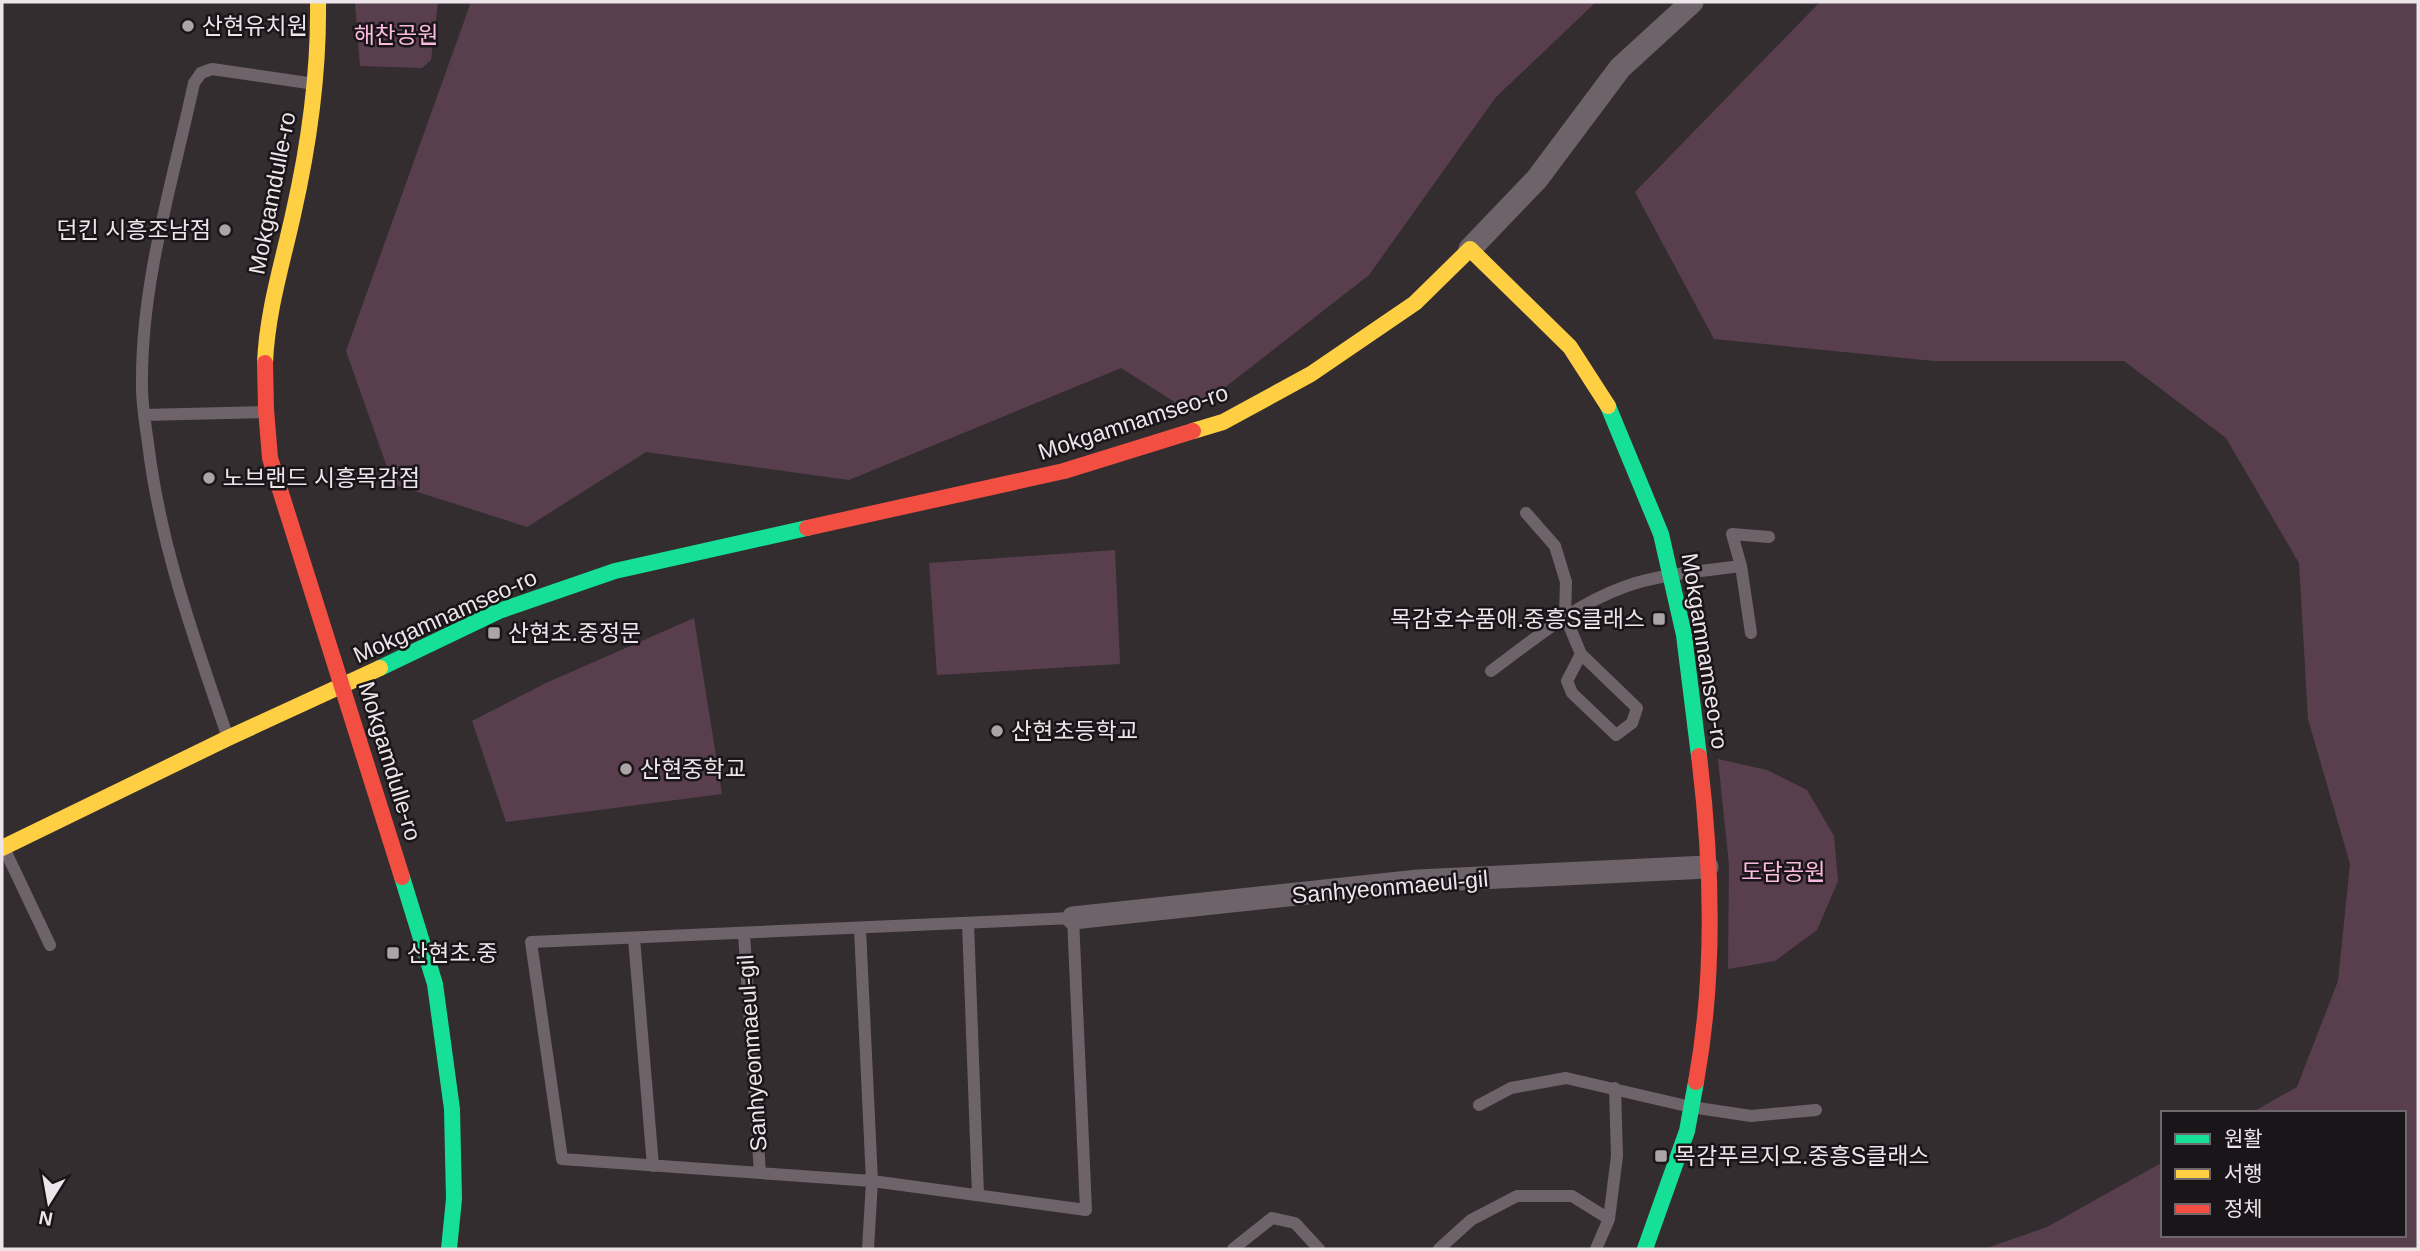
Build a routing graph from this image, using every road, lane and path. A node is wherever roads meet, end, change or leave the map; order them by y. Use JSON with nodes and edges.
{"nodes":[{"id":1,"x":318,"y":2,"type":"edge"},
{"id":2,"x":1692,"y":2,"type":"edge"},
{"id":3,"x":316,"y":84,"type":"junction"},
{"id":4,"x":1470,"y":249,"type":"junction"},
{"id":5,"x":265,"y":412,"type":"junction"},
{"id":6,"x":144,"y":415,"type":"junction"},
{"id":7,"x":1526,"y":513,"type":"dead end"},
{"id":8,"x":1769,"y":537,"type":"dead end"},
{"id":9,"x":1741,"y":566,"type":"junction"},
{"id":10,"x":1671,"y":576,"type":"junction"},
{"id":11,"x":1565,"y":616,"type":"junction"},
{"id":12,"x":1751,"y":634,"type":"dead end"},
{"id":13,"x":1581,"y":654,"type":"junction"},
{"id":14,"x":1491,"y":671,"type":"dead end"},
{"id":15,"x":343,"y":686,"type":"junction"},
{"id":16,"x":228,"y":738,"type":"junction"},
{"id":17,"x":2,"y":847,"type":"edge"},
{"id":18,"x":1707,"y":867,"type":"junction"},
{"id":19,"x":1073,"y":918,"type":"junction"},
{"id":20,"x":968,"y":922,"type":"junction"},
{"id":21,"x":860,"y":929,"type":"junction"},
{"id":22,"x":744,"y":934,"type":"junction"},
{"id":23,"x":635,"y":938,"type":"junction"},
{"id":24,"x":50,"y":946,"type":"dead end"},
{"id":25,"x":1615,"y":1088,"type":"junction"},
{"id":26,"x":1479,"y":1105,"type":"dead end"},
{"id":27,"x":1691,"y":1107,"type":"junction"},
{"id":28,"x":1816,"y":1110,"type":"dead end"},
{"id":29,"x":653,"y":1166,"type":"junction"},
{"id":30,"x":760,"y":1173,"type":"junction"},
{"id":31,"x":872,"y":1181,"type":"junction"},
{"id":32,"x":978,"y":1195,"type":"junction"},
{"id":33,"x":1609,"y":1219,"type":"junction"},
{"id":34,"x":449,"y":1249,"type":"edge"},
{"id":35,"x":868,"y":1249,"type":"edge"},
{"id":36,"x":1233,"y":1249,"type":"edge"},
{"id":37,"x":1319,"y":1249,"type":"edge"},
{"id":38,"x":1439,"y":1249,"type":"edge"},
{"id":39,"x":1596,"y":1249,"type":"edge"},
{"id":40,"x":1645,"y":1249,"type":"edge"}],
"edges":[{"from":1,"to":3,"type":"street","name":"Mokgamdulle-ro"},
{"from":2,"to":4,"type":"street"},
{"from":3,"to":5,"type":"street","name":"Mokgamdulle-ro"},
{"from":3,"to":6,"type":"lane","name":"Mokgamdulle-ro"},
{"from":4,"to":10,"type":"street","name":"Mokgamnamseo-ro"},
{"from":4,"to":15,"type":"street","name":"Mokgamnamseo-ro"},
{"from":5,"to":6,"type":"lane"},
{"from":5,"to":15,"type":"street","name":"Mokgamdulle-ro"},
{"from":6,"to":16,"type":"lane","name":"Mokgamdulle-ro"},
{"from":7,"to":11,"type":"lane"},
{"from":8,"to":9,"type":"lane"},
{"from":9,"to":10,"type":"lane"},
{"from":9,"to":12,"type":"lane"},
{"from":10,"to":11,"type":"lane"},
{"from":10,"to":18,"type":"street","name":"Mokgamnamseo-ro"},
{"from":11,"to":13,"type":"lane"},
{"from":11,"to":14,"type":"lane"},
{"from":13,"to":13,"type":"lane"},
{"from":15,"to":16,"type":"street","name":"Mokgamnamseo-ro"},
{"from":15,"to":34,"type":"street","name":"Mokgamdulle-ro"},
{"from":16,"to":17,"type":"street","name":"Mokgamnamseo-ro"},
{"from":17,"to":24,"type":"lane"},
{"from":18,"to":19,"type":"street","name":"Sanhyeonmaeul-gil"},
{"from":18,"to":27,"type":"street","name":"Mokgamnamseo-ro"},
{"from":19,"to":20,"type":"lane","name":"Sanhyeonmaeul-gil"},
{"from":19,"to":32,"type":"lane","name":"Sanhyeonmaeul-gil"},
{"from":20,"to":21,"type":"lane","name":"Sanhyeonmaeul-gil"},
{"from":20,"to":32,"type":"lane"},
{"from":21,"to":22,"type":"lane","name":"Sanhyeonmaeul-gil"},
{"from":21,"to":31,"type":"lane"},
{"from":22,"to":23,"type":"lane","name":"Sanhyeonmaeul-gil"},
{"from":22,"to":30,"type":"lane","name":"Sanhyeonmaeul-gil"},
{"from":23,"to":29,"type":"lane"},
{"from":23,"to":29,"type":"lane","name":"Sanhyeonmaeul-gil"},
{"from":25,"to":26,"type":"lane"},
{"from":25,"to":27,"type":"lane"},
{"from":25,"to":33,"type":"lane"},
{"from":27,"to":28,"type":"lane"},
{"from":27,"to":40,"type":"street","name":"Mokgamnamseo-ro"},
{"from":29,"to":30,"type":"lane","name":"Sanhyeonmaeul-gil"},
{"from":30,"to":31,"type":"lane","name":"Sanhyeonmaeul-gil"},
{"from":31,"to":32,"type":"lane","name":"Sanhyeonmaeul-gil"},
{"from":31,"to":35,"type":"lane"},
{"from":33,"to":38,"type":"lane"},
{"from":33,"to":39,"type":"lane"},
{"from":36,"to":37,"type":"lane"}]}
